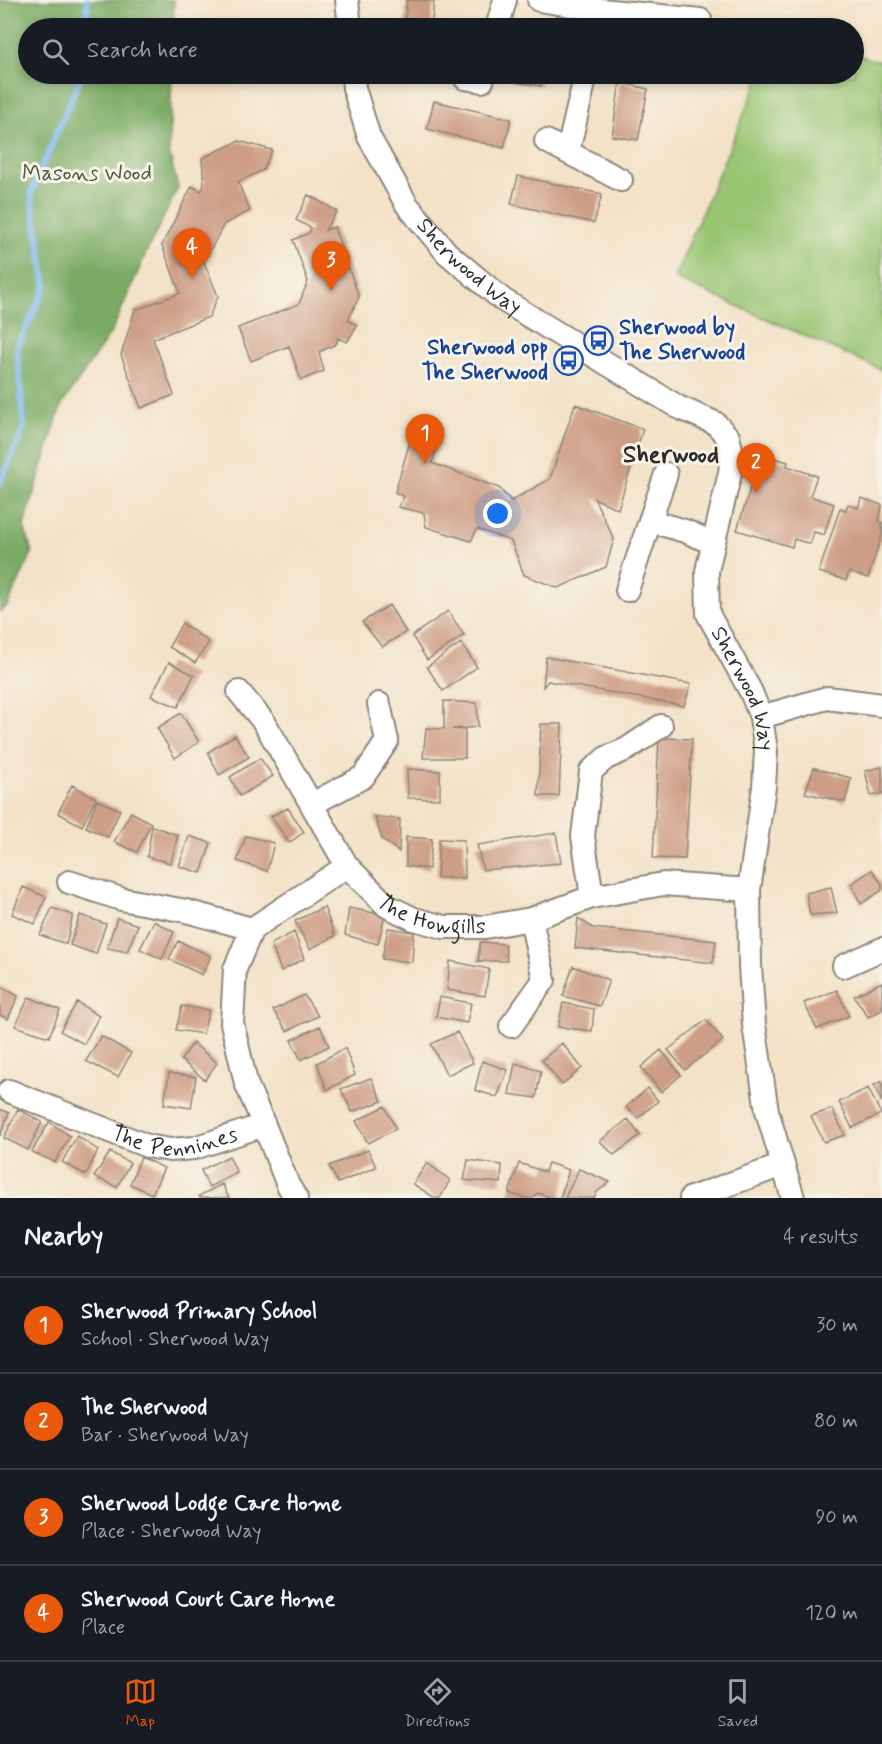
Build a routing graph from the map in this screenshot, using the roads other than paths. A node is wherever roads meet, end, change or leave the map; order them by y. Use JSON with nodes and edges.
{"nodes":[{"id":1,"x":348,"y":0,"type":"edge"},
{"id":2,"x":506,"y":0,"type":"edge"},
{"id":3,"x":539,"y":0,"type":"edge"},
{"id":4,"x":349,"y":18,"type":"edge"},
{"id":5,"x":500,"y":18,"type":"edge"},
{"id":6,"x":596,"y":18,"type":"edge"},
{"id":7,"x":354,"y":84,"type":"edge"},
{"id":8,"x":584,"y":84,"type":"edge"},
{"id":9,"x":546,"y":141,"type":"dead end"},
{"id":10,"x":568,"y":151,"type":"junction"},
{"id":11,"x":621,"y":180,"type":"dead end"},
{"id":12,"x":666,"y":474,"type":"dead end"},
{"id":13,"x":650,"y":521,"type":"junction"},
{"id":14,"x":713,"y":543,"type":"junction"},
{"id":15,"x":627,"y":590,"type":"dead end"},
{"id":16,"x":239,"y":692,"type":"dead end"},
{"id":17,"x":379,"y":704,"type":"dead end"},
{"id":18,"x":882,"y":705,"type":"edge"},
{"id":19,"x":761,"y":717,"type":"junction"},
{"id":20,"x":661,"y":726,"type":"dead end"},
{"id":21,"x":312,"y":804,"type":"junction"},
{"id":22,"x":347,"y":866,"type":"junction"},
{"id":23,"x":69,"y":882,"type":"dead end"},
{"id":24,"x":749,"y":890,"type":"junction"},
{"id":25,"x":592,"y":897,"type":"junction"},
{"id":26,"x":531,"y":919,"type":"junction"},
{"id":27,"x":252,"y":929,"type":"junction"},
{"id":28,"x":882,"y":949,"type":"edge"},
{"id":29,"x":844,"y":966,"type":"dead end"},
{"id":30,"x":511,"y":1026,"type":"dead end"},
{"id":31,"x":9,"y":1091,"type":"dead end"},
{"id":32,"x":264,"y":1125,"type":"junction"},
{"id":33,"x":783,"y":1165,"type":"junction"},
{"id":34,"x":296,"y":1198,"type":"edge"},
{"id":35,"x":692,"y":1198,"type":"edge"},
{"id":36,"x":793,"y":1198,"type":"edge"}],
"edges":[{"from":1,"to":4,"type":"street"},
{"from":2,"to":5,"type":"street"},
{"from":3,"to":6,"type":"street"},
{"from":7,"to":14,"type":"street","name":"Sherwood Way"},
{"from":8,"to":10,"type":"street"},
{"from":9,"to":10,"type":"street"},
{"from":10,"to":11,"type":"street"},
{"from":12,"to":13,"type":"street"},
{"from":13,"to":14,"type":"street"},
{"from":13,"to":15,"type":"street"},
{"from":14,"to":19,"type":"street","name":"Sherwood Way"},
{"from":16,"to":21,"type":"street","name":"The Howgills"},
{"from":17,"to":21,"type":"street"},
{"from":18,"to":19,"type":"street"},
{"from":19,"to":24,"type":"street","name":"Sherwood Way"},
{"from":20,"to":25,"type":"street"},
{"from":21,"to":22,"type":"street","name":"The Howgills"},
{"from":22,"to":26,"type":"street","name":"The Howgills"},
{"from":22,"to":27,"type":"street"},
{"from":23,"to":27,"type":"street"},
{"from":24,"to":25,"type":"street","name":"The Howgills"},
{"from":24,"to":33,"type":"street","name":"Sherwood Way"},
{"from":25,"to":26,"type":"street","name":"The Howgills"},
{"from":26,"to":30,"type":"street"},
{"from":27,"to":32,"type":"street"},
{"from":28,"to":29,"type":"street"},
{"from":31,"to":32,"type":"street","name":"The Pennines"},
{"from":32,"to":34,"type":"street","name":"The Pennines"},
{"from":33,"to":35,"type":"street"},
{"from":33,"to":36,"type":"street","name":"Sherwood Way"}]}
